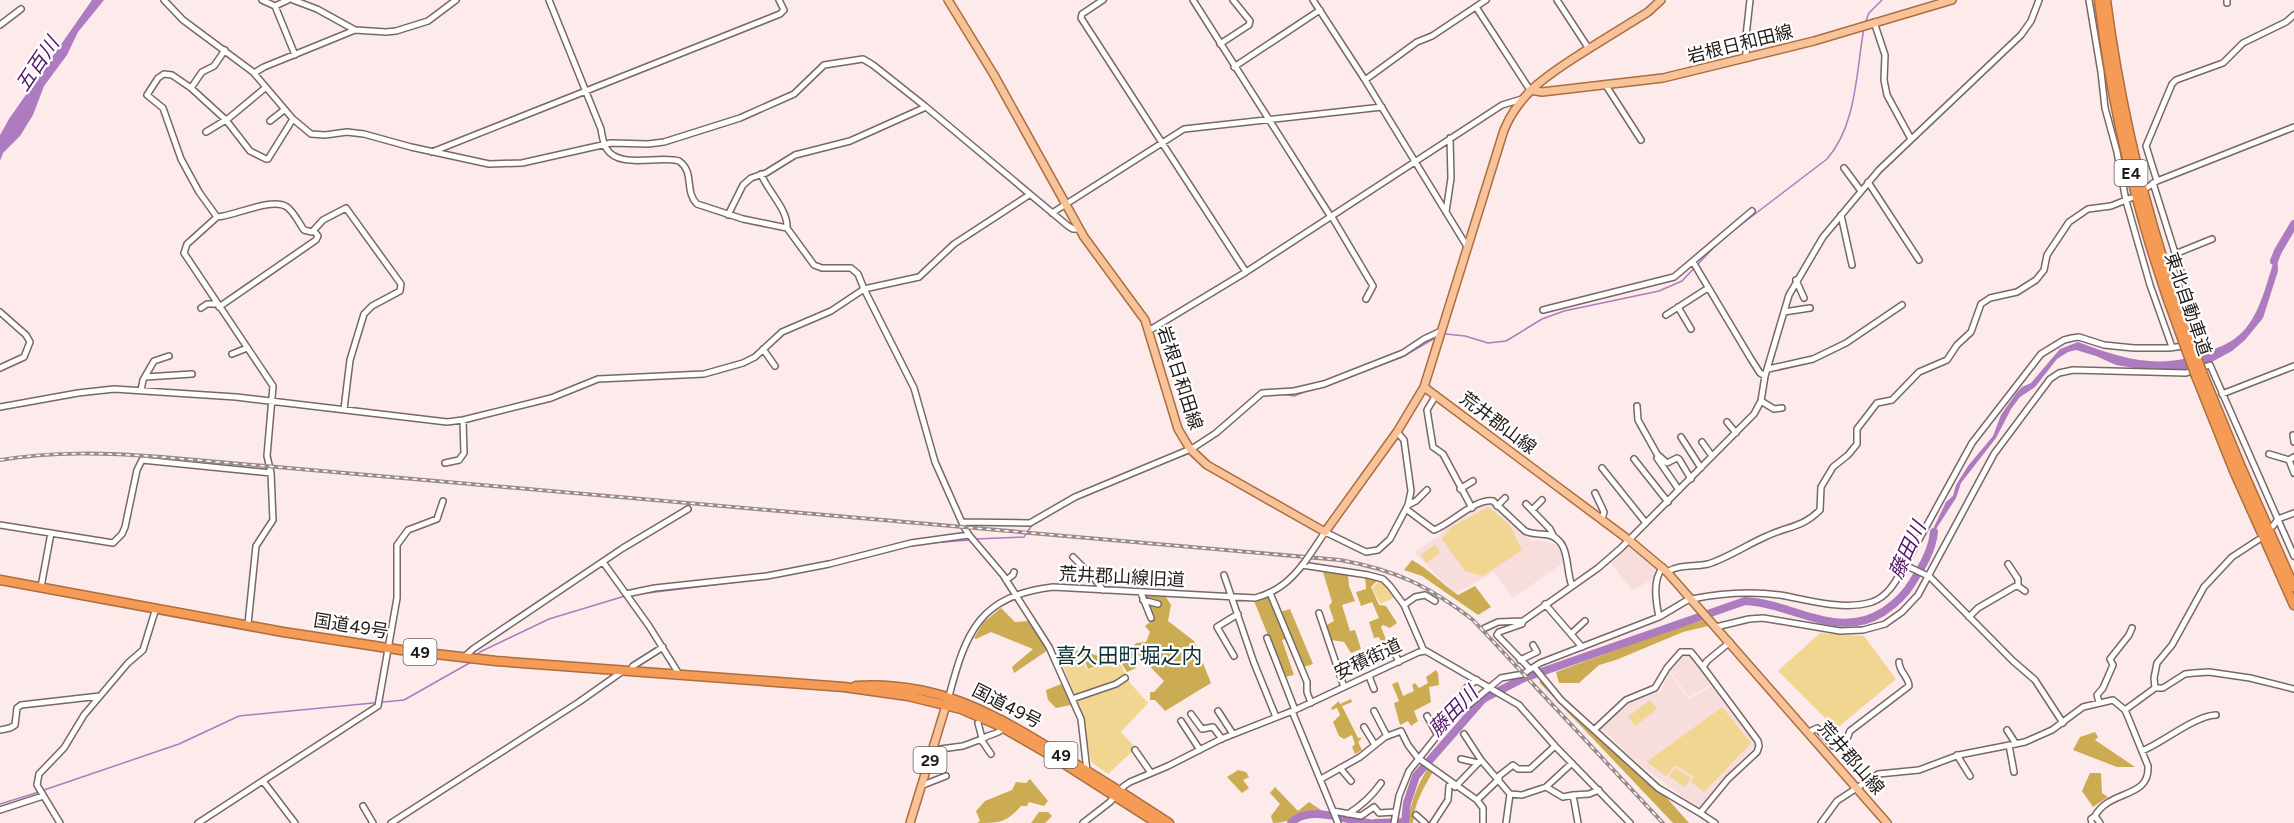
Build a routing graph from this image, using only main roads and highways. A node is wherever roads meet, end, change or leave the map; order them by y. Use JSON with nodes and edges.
{"nodes":[{"id":1,"x":948,"y":0,"type":"edge"},
{"id":2,"x":1662,"y":0,"type":"edge"},
{"id":3,"x":1952,"y":0,"type":"edge"},
{"id":4,"x":2099,"y":0,"type":"edge"},
{"id":5,"x":2106,"y":0,"type":"edge"},
{"id":6,"x":1530,"y":90,"type":"junction"},
{"id":7,"x":2186,"y":338,"type":"junction"},
{"id":8,"x":2199,"y":374,"type":"junction"},
{"id":9,"x":1424,"y":387,"type":"junction"},
{"id":10,"x":0,"y":580,"type":"edge"},
{"id":11,"x":2294,"y":587,"type":"edge"},
{"id":12,"x":2294,"y":605,"type":"edge"},
{"id":13,"x":948,"y":701,"type":"junction"},
{"id":14,"x":1117,"y":794,"type":"junction"},
{"id":15,"x":910,"y":823,"type":"edge"},
{"id":16,"x":1156,"y":823,"type":"edge"},
{"id":17,"x":1169,"y":823,"type":"edge"},
{"id":18,"x":1887,"y":823,"type":"edge"}],
"edges":[{"from":1,"to":9,"type":"main road","name":"岩根日和田線"},
{"from":2,"to":6,"type":"main road"},
{"from":3,"to":6,"type":"main road","name":"岩根日和田線"},
{"from":4,"to":7,"type":"highway","name":"東北自動車道","number":"E4"},
{"from":5,"to":7,"type":"highway","name":"東北自動車道","number":"E4"},
{"from":6,"to":9,"type":"main road"},
{"from":7,"to":8,"type":"highway","name":"東北自動車道","number":"E4","bridge":true},
{"from":8,"to":11,"type":"highway","name":"東北自動車道","number":"E4"},
{"from":8,"to":12,"type":"highway","name":"東北自動車道","number":"E4"},
{"from":9,"to":18,"type":"main road","name":"荒井郡山線"},
{"from":10,"to":13,"type":"highway","name":"国道49号","number":"49"},
{"from":13,"to":14,"type":"highway","name":"国道49号","number":"49"},
{"from":13,"to":14,"type":"highway","name":"国道49号","number":"49"},
{"from":13,"to":15,"type":"main road","number":"29"},
{"from":14,"to":16,"type":"highway","name":"国道49号","number":"49"},
{"from":14,"to":17,"type":"highway","name":"国道49号","number":"49"}]}
